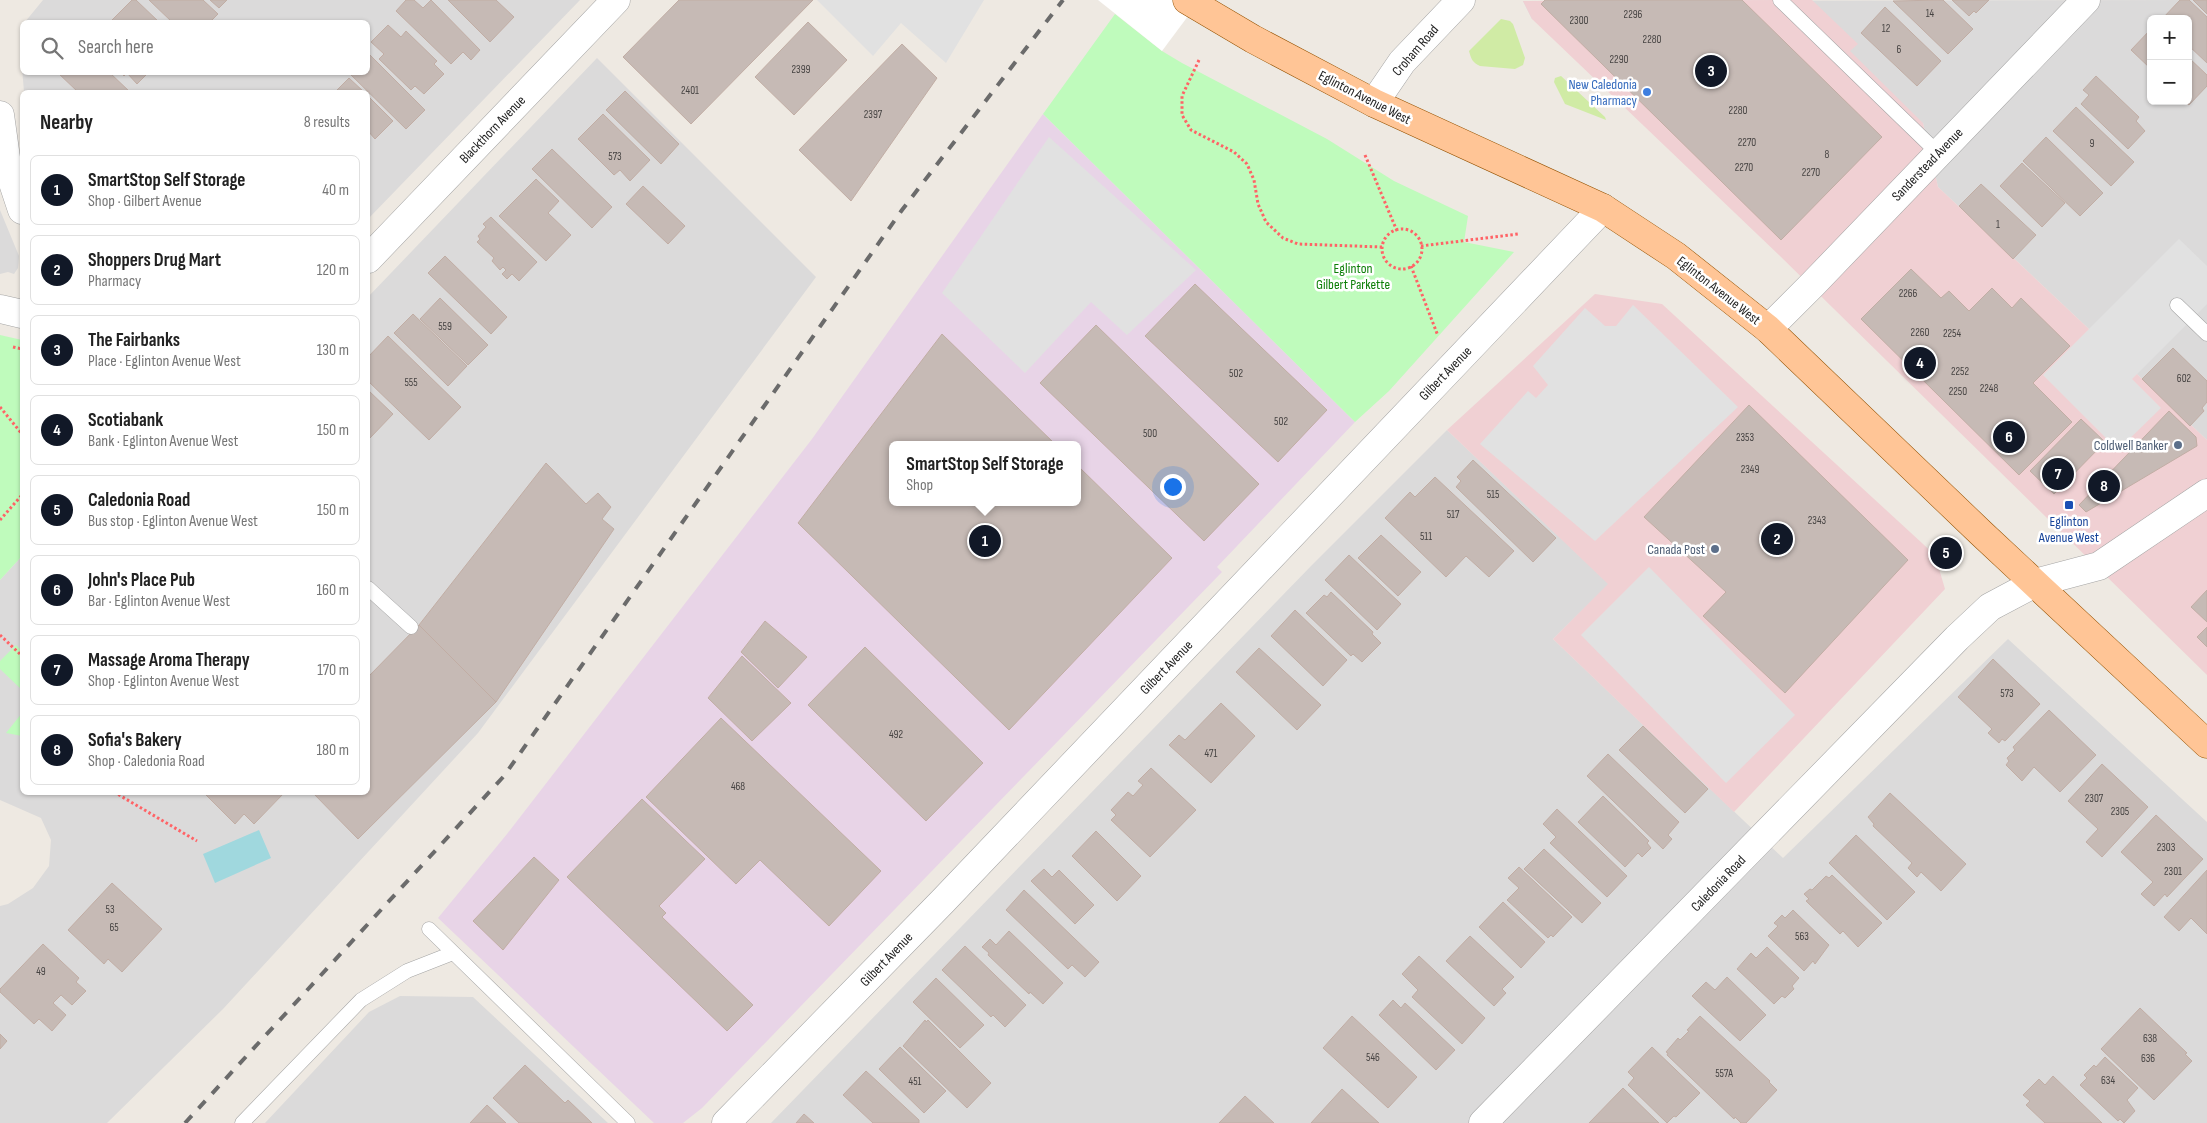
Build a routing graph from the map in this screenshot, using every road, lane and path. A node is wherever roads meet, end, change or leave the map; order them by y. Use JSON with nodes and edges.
{"nodes":[{"id":1,"x":616,"y":0,"type":"edge"},
{"id":2,"x":1461,"y":0,"type":"edge"},
{"id":3,"x":1780,"y":0,"type":"edge"},
{"id":4,"x":2086,"y":0,"type":"edge"},
{"id":5,"x":1191,"y":3,"type":"edge"},
{"id":6,"x":1199,"y":60,"type":"dead end"},
{"id":7,"x":1374,"y":103,"type":"junction"},
{"id":8,"x":0,"y":115,"type":"edge"},
{"id":9,"x":1938,"y":153,"type":"junction"},
{"id":10,"x":1365,"y":154,"type":"dead end"},
{"id":11,"x":20,"y":204,"type":"edge"},
{"id":12,"x":1603,"y":208,"type":"junction"},
{"id":13,"x":1397,"y":231,"type":"junction"},
{"id":14,"x":1518,"y":234,"type":"dead end"},
{"id":15,"x":1421,"y":246,"type":"junction"},
{"id":16,"x":1382,"y":247,"type":"junction"},
{"id":17,"x":370,"y":257,"type":"edge"},
{"id":18,"x":1411,"y":266,"type":"junction"},
{"id":19,"x":2178,"y":305,"type":"dead end"},
{"id":20,"x":0,"y":309,"type":"edge"},
{"id":21,"x":20,"y":314,"type":"edge"},
{"id":22,"x":1768,"y":328,"type":"junction"},
{"id":23,"x":2207,"y":334,"type":"edge"},
{"id":24,"x":1440,"y":341,"type":"dead end"},
{"id":25,"x":0,"y":407,"type":"edge"},
{"id":26,"x":20,"y":432,"type":"edge"},
{"id":27,"x":2207,"y":493,"type":"edge"},
{"id":28,"x":20,"y":497,"type":"edge"},
{"id":29,"x":0,"y":520,"type":"edge"},
{"id":30,"x":2035,"y":583,"type":"junction"},
{"id":31,"x":370,"y":590,"type":"edge"},
{"id":32,"x":411,"y":627,"type":"dead end"},
{"id":33,"x":0,"y":635,"type":"edge"},
{"id":34,"x":20,"y":654,"type":"edge"},
{"id":35,"x":2207,"y":744,"type":"edge"},
{"id":36,"x":119,"y":795,"type":"edge"},
{"id":37,"x":197,"y":841,"type":"dead end"},
{"id":38,"x":429,"y":929,"type":"dead end"},
{"id":39,"x":453,"y":953,"type":"junction"},
{"id":40,"x":242,"y":1123,"type":"edge"},
{"id":41,"x":628,"y":1123,"type":"edge"},
{"id":42,"x":726,"y":1123,"type":"edge"},
{"id":43,"x":1483,"y":1123,"type":"edge"}],
"edges":[{"from":1,"to":17,"type":"street","name":"Blackthorn Avenue"},
{"from":2,"to":7,"type":"street","name":"Croham Road"},
{"from":3,"to":9,"type":"lane"},
{"from":4,"to":9,"type":"street","name":"Sanderstead Avenue"},
{"from":5,"to":7,"type":"main road","name":"Eglinton Avenue West"},
{"from":6,"to":16,"type":"path"},
{"from":7,"to":12,"type":"main road","name":"Eglinton Avenue West"},
{"from":8,"to":11,"type":"street"},
{"from":9,"to":22,"type":"street","name":"Sanderstead Avenue"},
{"from":10,"to":13,"type":"path"},
{"from":12,"to":22,"type":"main road","name":"Eglinton Avenue West"},
{"from":12,"to":42,"type":"street","name":"Gilbert Avenue"},
{"from":13,"to":15,"type":"path"},
{"from":13,"to":16,"type":"path"},
{"from":14,"to":15,"type":"path"},
{"from":15,"to":18,"type":"path"},
{"from":16,"to":18,"type":"path"},
{"from":18,"to":24,"type":"path"},
{"from":19,"to":23,"type":"lane"},
{"from":20,"to":21,"type":"street"},
{"from":22,"to":30,"type":"main road","name":"Eglinton Avenue West"},
{"from":25,"to":26,"type":"path"},
{"from":27,"to":30,"type":"street","name":"Caledonia Road"},
{"from":28,"to":29,"type":"path"},
{"from":30,"to":35,"type":"main road","name":"Eglinton Avenue West"},
{"from":30,"to":43,"type":"street","name":"Caledonia Road"},
{"from":31,"to":32,"type":"lane"},
{"from":33,"to":34,"type":"path"},
{"from":36,"to":37,"type":"path"},
{"from":38,"to":39,"type":"lane"},
{"from":39,"to":40,"type":"lane"},
{"from":39,"to":41,"type":"lane"}]}
